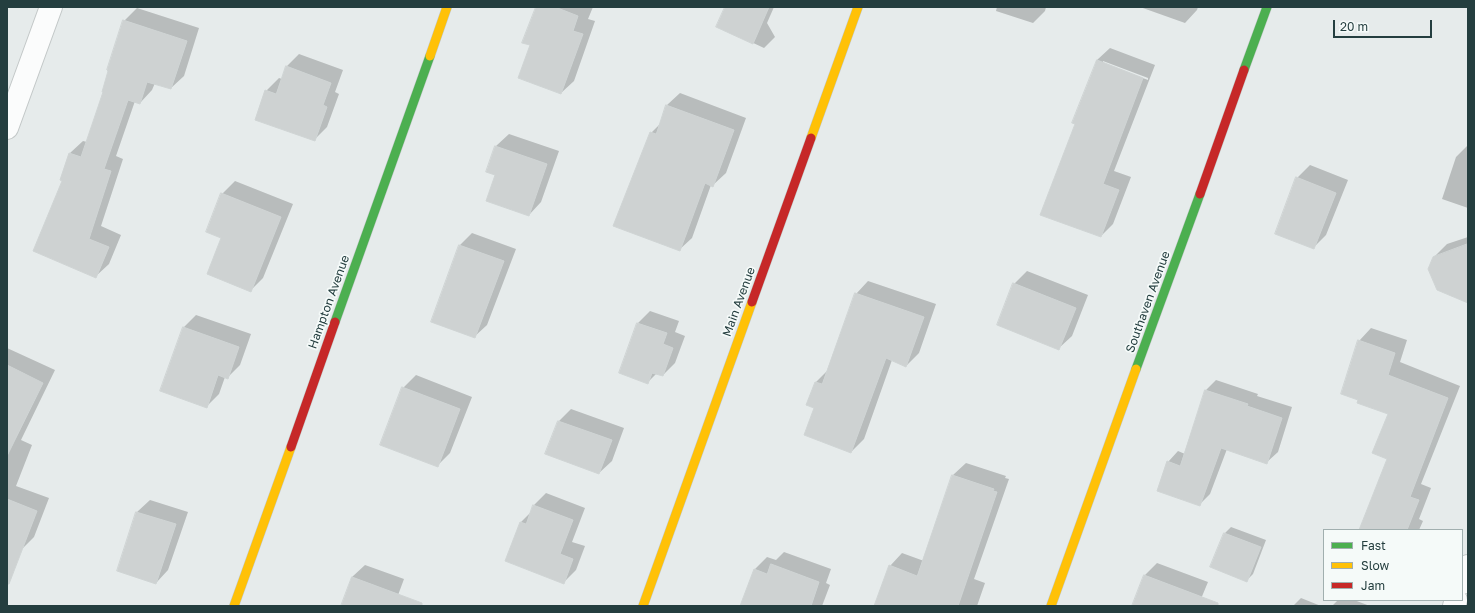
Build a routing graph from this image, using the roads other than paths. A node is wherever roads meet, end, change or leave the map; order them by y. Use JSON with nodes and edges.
{"nodes":[{"id":1,"x":51,"y":7,"type":"edge"},
{"id":2,"x":447,"y":7,"type":"edge"},
{"id":3,"x":858,"y":7,"type":"edge"},
{"id":4,"x":1267,"y":7,"type":"edge"},
{"id":5,"x":7,"y":128,"type":"edge"},
{"id":6,"x":1468,"y":566,"type":"edge"},
{"id":7,"x":1463,"y":580,"type":"edge"},
{"id":8,"x":234,"y":606,"type":"edge"},
{"id":9,"x":642,"y":606,"type":"edge"},
{"id":10,"x":1051,"y":606,"type":"edge"}],
"edges":[{"from":1,"to":5,"type":"street"},
{"from":2,"to":8,"type":"street","name":"Hampton Avenue"},
{"from":3,"to":9,"type":"street","name":"Main Avenue"},
{"from":4,"to":10,"type":"street","name":"Southaven Avenue"},
{"from":6,"to":7,"type":"street"}]}
